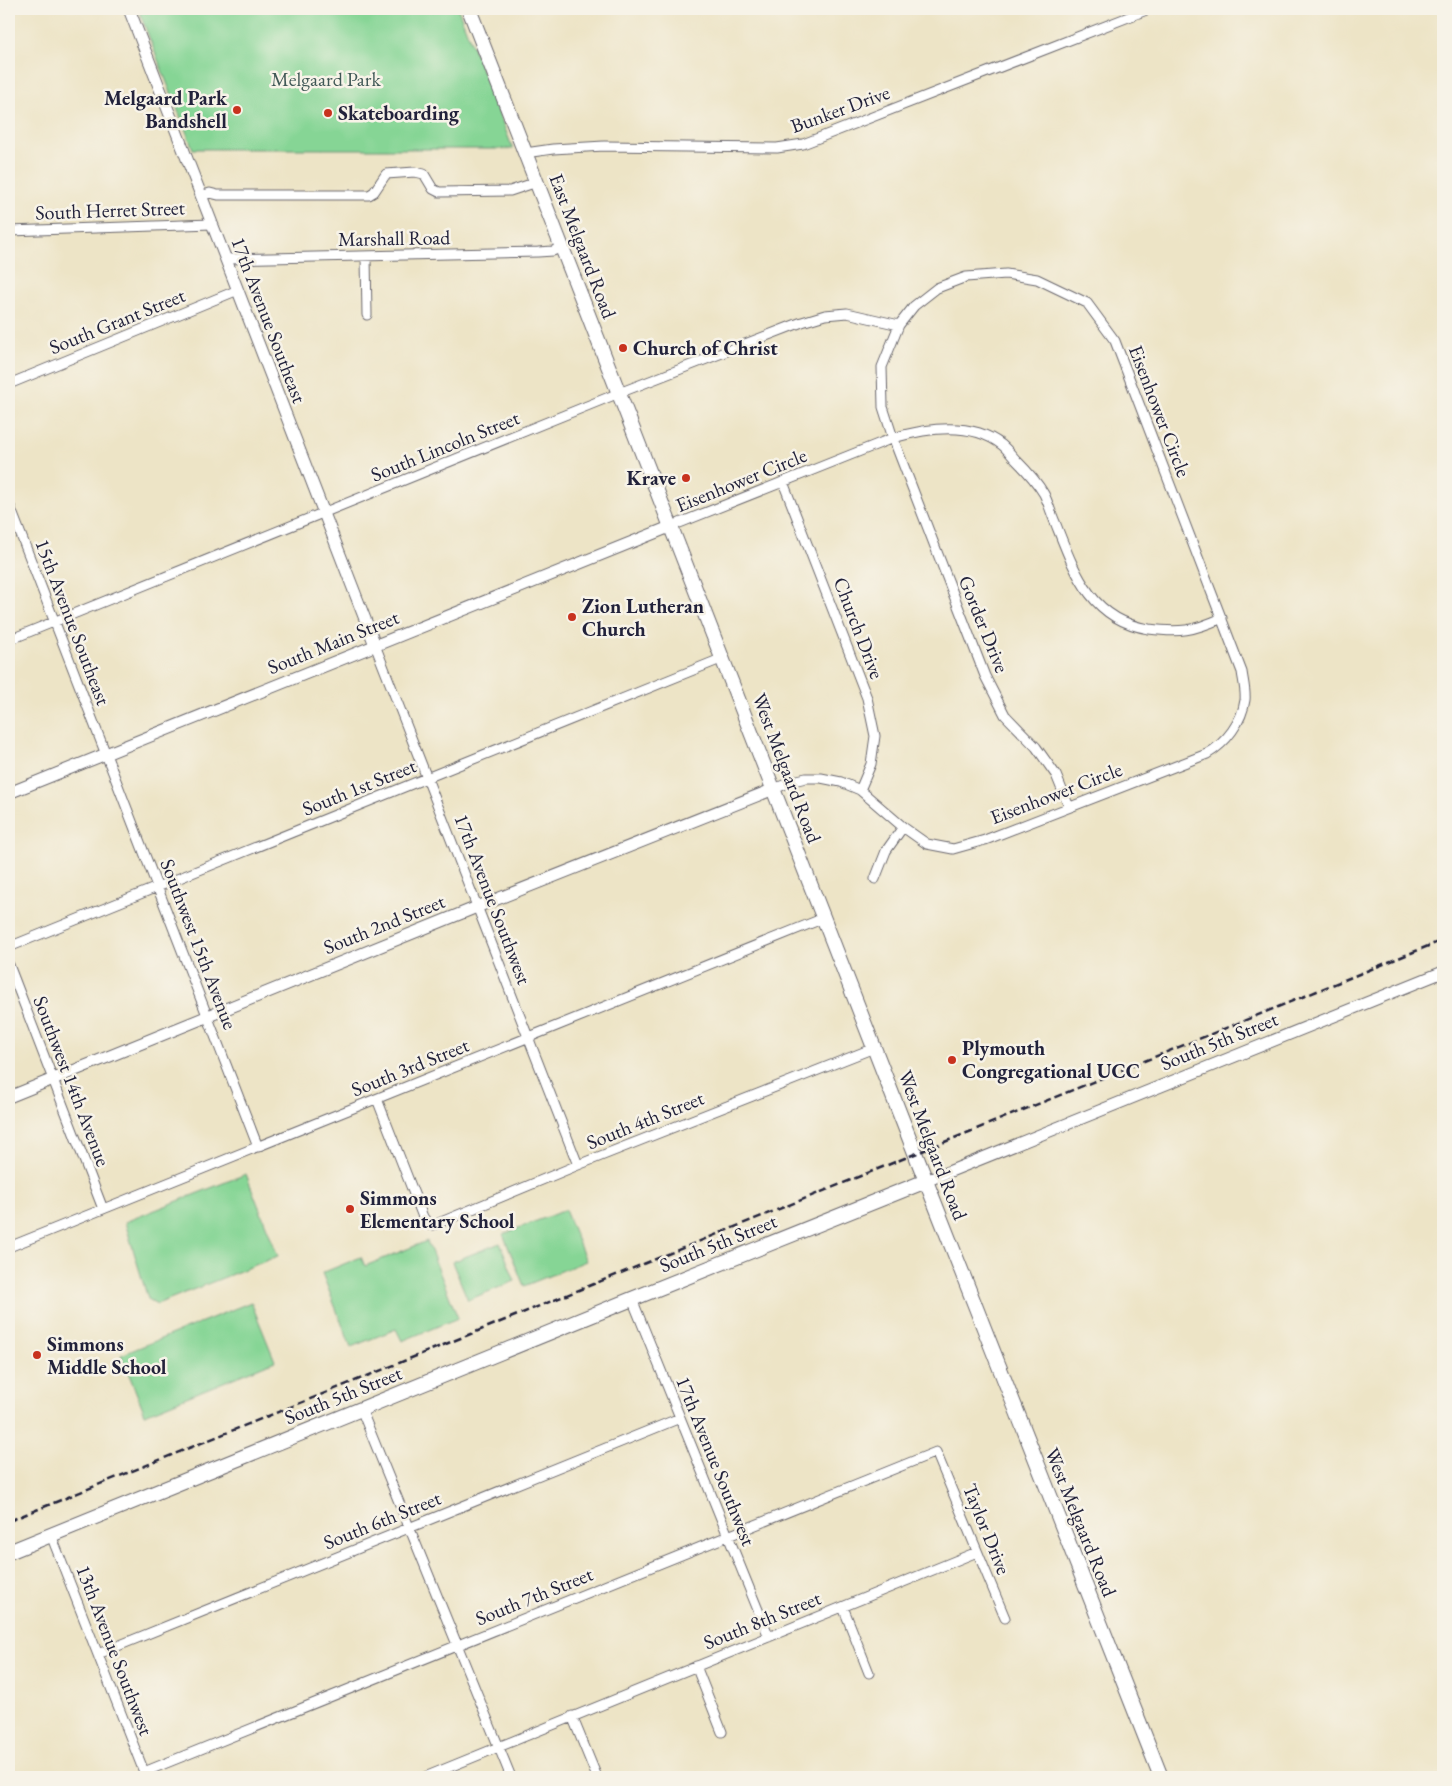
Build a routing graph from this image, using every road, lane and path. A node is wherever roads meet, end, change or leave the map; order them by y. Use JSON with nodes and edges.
{"nodes":[{"id":1,"x":129,"y":9,"type":"edge"},
{"id":2,"x":469,"y":9,"type":"edge"},
{"id":3,"x":1149,"y":9,"type":"edge"},
{"id":4,"x":525,"y":153,"type":"junction"},
{"id":5,"x":537,"y":182,"type":"junction"},
{"id":6,"x":201,"y":196,"type":"junction"},
{"id":7,"x":212,"y":224,"type":"junction"},
{"id":8,"x":9,"y":231,"type":"edge"},
{"id":9,"x":562,"y":247,"type":"junction"},
{"id":10,"x":366,"y":257,"type":"junction"},
{"id":11,"x":226,"y":259,"type":"junction"},
{"id":12,"x":238,"y":290,"type":"junction"},
{"id":13,"x":367,"y":315,"type":"dead end"},
{"id":14,"x":899,"y":325,"type":"junction"},
{"id":15,"x":9,"y":384,"type":"edge"},
{"id":16,"x":620,"y":393,"type":"junction"},
{"id":17,"x":893,"y":438,"type":"junction"},
{"id":18,"x":783,"y":482,"type":"junction"},
{"id":19,"x":9,"y":504,"type":"edge"},
{"id":20,"x":324,"y":514,"type":"junction"},
{"id":21,"x":672,"y":526,"type":"junction"},
{"id":22,"x":1222,"y":618,"type":"junction"},
{"id":23,"x":54,"y":622,"type":"junction"},
{"id":24,"x":9,"y":640,"type":"edge"},
{"id":25,"x":375,"y":645,"type":"junction"},
{"id":26,"x":723,"y":658,"type":"junction"},
{"id":27,"x":105,"y":754,"type":"junction"},
{"id":28,"x":427,"y":778,"type":"junction"},
{"id":29,"x":774,"y":789,"type":"junction"},
{"id":30,"x":860,"y":790,"type":"junction"},
{"id":31,"x":9,"y":793,"type":"edge"},
{"id":32,"x":1069,"y":807,"type":"junction"},
{"id":33,"x":903,"y":827,"type":"junction"},
{"id":34,"x":875,"y":879,"type":"dead end"},
{"id":35,"x":158,"y":887,"type":"junction"},
{"id":36,"x":477,"y":906,"type":"junction"},
{"id":37,"x":824,"y":918,"type":"junction"},
{"id":38,"x":9,"y":947,"type":"edge"},
{"id":39,"x":9,"y":965,"type":"edge"},
{"id":40,"x":1443,"y":972,"type":"edge"},
{"id":41,"x":208,"y":1016,"type":"junction"},
{"id":42,"x":528,"y":1038,"type":"junction"},
{"id":43,"x":874,"y":1048,"type":"junction"},
{"id":44,"x":53,"y":1080,"type":"junction"},
{"id":45,"x":9,"y":1097,"type":"edge"},
{"id":46,"x":377,"y":1099,"type":"junction"},
{"id":47,"x":258,"y":1146,"type":"junction"},
{"id":48,"x":578,"y":1166,"type":"junction"},
{"id":49,"x":926,"y":1181,"type":"junction"},
{"id":50,"x":103,"y":1209,"type":"junction"},
{"id":51,"x":9,"y":1247,"type":"edge"},
{"id":52,"x":632,"y":1298,"type":"junction"},
{"id":53,"x":361,"y":1409,"type":"junction"},
{"id":54,"x":680,"y":1418,"type":"junction"},
{"id":55,"x":936,"y":1452,"type":"joint"},
{"id":56,"x":409,"y":1528,"type":"junction"},
{"id":57,"x":51,"y":1535,"type":"junction"},
{"id":58,"x":727,"y":1536,"type":"junction"},
{"id":59,"x":9,"y":1552,"type":"edge"},
{"id":60,"x":977,"y":1552,"type":"junction"},
{"id":61,"x":842,"y":1607,"type":"junction"},
{"id":62,"x":1005,"y":1618,"type":"dead end"},
{"id":63,"x":769,"y":1637,"type":"junction"},
{"id":64,"x":458,"y":1646,"type":"junction"},
{"id":65,"x":98,"y":1654,"type":"junction"},
{"id":66,"x":696,"y":1666,"type":"junction"},
{"id":67,"x":869,"y":1673,"type":"dead end"},
{"id":68,"x":572,"y":1716,"type":"junction"},
{"id":69,"x":722,"y":1732,"type":"dead end"},
{"id":70,"x":499,"y":1746,"type":"junction"},
{"id":71,"x":145,"y":1775,"type":"edge"},
{"id":72,"x":425,"y":1777,"type":"edge"},
{"id":73,"x":511,"y":1777,"type":"edge"},
{"id":74,"x":597,"y":1777,"type":"edge"},
{"id":75,"x":1161,"y":1777,"type":"edge"}],
"edges":[{"from":1,"to":6,"type":"street","name":"17th Avenue Southeast"},
{"from":2,"to":4,"type":"main road","name":"East Melgaard Road"},
{"from":3,"to":4,"type":"street","name":"Bunker Drive"},
{"from":4,"to":5,"type":"main road","name":"East Melgaard Road"},
{"from":5,"to":6,"type":"street"},
{"from":5,"to":9,"type":"main road","name":"East Melgaard Road"},
{"from":6,"to":7,"type":"street","name":"17th Avenue Southeast"},
{"from":7,"to":8,"type":"street","name":"South Herret Street"},
{"from":7,"to":11,"type":"street","name":"17th Avenue Southeast"},
{"from":9,"to":10,"type":"street","name":"Marshall Road"},
{"from":9,"to":16,"type":"main road","name":"East Melgaard Road"},
{"from":10,"to":11,"type":"street","name":"Marshall Road"},
{"from":10,"to":13,"type":"street"},
{"from":11,"to":12,"type":"street","name":"17th Avenue Southeast"},
{"from":12,"to":15,"type":"street","name":"South Grant Street"},
{"from":12,"to":20,"type":"street","name":"17th Avenue Southeast"},
{"from":14,"to":16,"type":"street","name":"South Lincoln Street"},
{"from":14,"to":17,"type":"street","name":"Eisenhower Circle"},
{"from":14,"to":22,"type":"street","name":"Eisenhower Circle"},
{"from":16,"to":20,"type":"street","name":"South Lincoln Street"},
{"from":16,"to":21,"type":"main road","name":"East Melgaard Road"},
{"from":17,"to":18,"type":"street","name":"Eisenhower Circle"},
{"from":17,"to":22,"type":"street"},
{"from":17,"to":32,"type":"street","name":"Gorder Drive"},
{"from":18,"to":21,"type":"street","name":"Eisenhower Circle"},
{"from":18,"to":30,"type":"street","name":"Church Drive"},
{"from":19,"to":23,"type":"street","name":"15th Avenue Southeast"},
{"from":20,"to":23,"type":"street","name":"South Lincoln Street"},
{"from":20,"to":25,"type":"street","name":"17th Avenue Southeast"},
{"from":21,"to":25,"type":"street","name":"South Main Street"},
{"from":21,"to":26,"type":"main road","name":"West Melgaard Road"},
{"from":22,"to":32,"type":"street","name":"Eisenhower Circle"},
{"from":23,"to":24,"type":"street","name":"South Lincoln Street"},
{"from":23,"to":27,"type":"street","name":"15th Avenue Southeast"},
{"from":25,"to":27,"type":"street","name":"South Main Street"},
{"from":25,"to":28,"type":"street","name":"17th Avenue Southwest"},
{"from":26,"to":28,"type":"street","name":"South 1st Street"},
{"from":26,"to":29,"type":"main road","name":"West Melgaard Road"},
{"from":27,"to":31,"type":"street","name":"South Main Street"},
{"from":27,"to":35,"type":"street","name":"Southwest 15th Avenue"},
{"from":28,"to":35,"type":"street","name":"South 1st Street"},
{"from":28,"to":36,"type":"street","name":"17th Avenue Southwest"},
{"from":29,"to":30,"type":"street","name":"Eisenhower Circle"},
{"from":29,"to":36,"type":"street","name":"South 2nd Street"},
{"from":29,"to":37,"type":"main road","name":"West Melgaard Road"},
{"from":30,"to":33,"type":"street","name":"Eisenhower Circle"},
{"from":32,"to":33,"type":"street","name":"Eisenhower Circle"},
{"from":33,"to":34,"type":"street"},
{"from":35,"to":38,"type":"street","name":"South 1st Street"},
{"from":35,"to":41,"type":"street","name":"Southwest 15th Avenue"},
{"from":36,"to":41,"type":"street","name":"South 2nd Street"},
{"from":36,"to":42,"type":"street","name":"17th Avenue Southwest"},
{"from":37,"to":42,"type":"street","name":"South 3rd Street"},
{"from":37,"to":43,"type":"main road","name":"West Melgaard Road"},
{"from":39,"to":44,"type":"street","name":"Southwest 14th Avenue"},
{"from":40,"to":49,"type":"street","name":"South 5th Street"},
{"from":41,"to":44,"type":"street","name":"South 2nd Street"},
{"from":41,"to":47,"type":"street","name":"Southwest 15th Avenue"},
{"from":42,"to":46,"type":"street","name":"South 3rd Street"},
{"from":42,"to":48,"type":"street","name":"17th Avenue Southwest"},
{"from":43,"to":48,"type":"street","name":"South 4th Street"},
{"from":43,"to":49,"type":"main road","name":"West Melgaard Road"},
{"from":44,"to":45,"type":"street","name":"South 2nd Street"},
{"from":44,"to":50,"type":"street","name":"Southwest 14th Avenue"},
{"from":46,"to":47,"type":"street","name":"South 3rd Street"},
{"from":46,"to":48,"type":"street","name":"South 4th Street"},
{"from":47,"to":50,"type":"street","name":"South 3rd Street"},
{"from":49,"to":52,"type":"main road","name":"South 5th Street"},
{"from":49,"to":75,"type":"main road","name":"West Melgaard Road"},
{"from":50,"to":51,"type":"street","name":"South 3rd Street"},
{"from":52,"to":53,"type":"main road","name":"South 5th Street"},
{"from":52,"to":54,"type":"street","name":"17th Avenue Southwest"},
{"from":53,"to":56,"type":"street"},
{"from":53,"to":57,"type":"main road","name":"South 5th Street"},
{"from":54,"to":56,"type":"street","name":"South 6th Street"},
{"from":54,"to":58,"type":"street","name":"17th Avenue Southwest"},
{"from":55,"to":58,"type":"street","name":"South 7th Street"},
{"from":55,"to":60,"type":"street","name":"Taylor Drive"},
{"from":56,"to":64,"type":"street"},
{"from":56,"to":65,"type":"street","name":"South 6th Street"},
{"from":57,"to":59,"type":"main road","name":"South 5th Street"},
{"from":57,"to":65,"type":"street","name":"13th Avenue Southwest"},
{"from":58,"to":63,"type":"street","name":"17th Avenue Southwest"},
{"from":58,"to":64,"type":"street","name":"South 7th Street"},
{"from":60,"to":61,"type":"street","name":"South 8th Street"},
{"from":60,"to":62,"type":"street","name":"Taylor Drive"},
{"from":61,"to":63,"type":"street","name":"South 8th Street"},
{"from":61,"to":67,"type":"street","name":"South 8th Street"},
{"from":63,"to":66,"type":"street","name":"South 8th Street"},
{"from":64,"to":70,"type":"street"},
{"from":64,"to":71,"type":"street","name":"South 7th Street"},
{"from":65,"to":71,"type":"street","name":"13th Avenue Southwest"},
{"from":66,"to":68,"type":"street","name":"South 8th Street"},
{"from":66,"to":69,"type":"street","name":"South 8th Street"},
{"from":68,"to":70,"type":"street","name":"South 8th Street"},
{"from":68,"to":74,"type":"street"},
{"from":70,"to":72,"type":"street","name":"South 8th Street"},
{"from":70,"to":73,"type":"street"}]}
